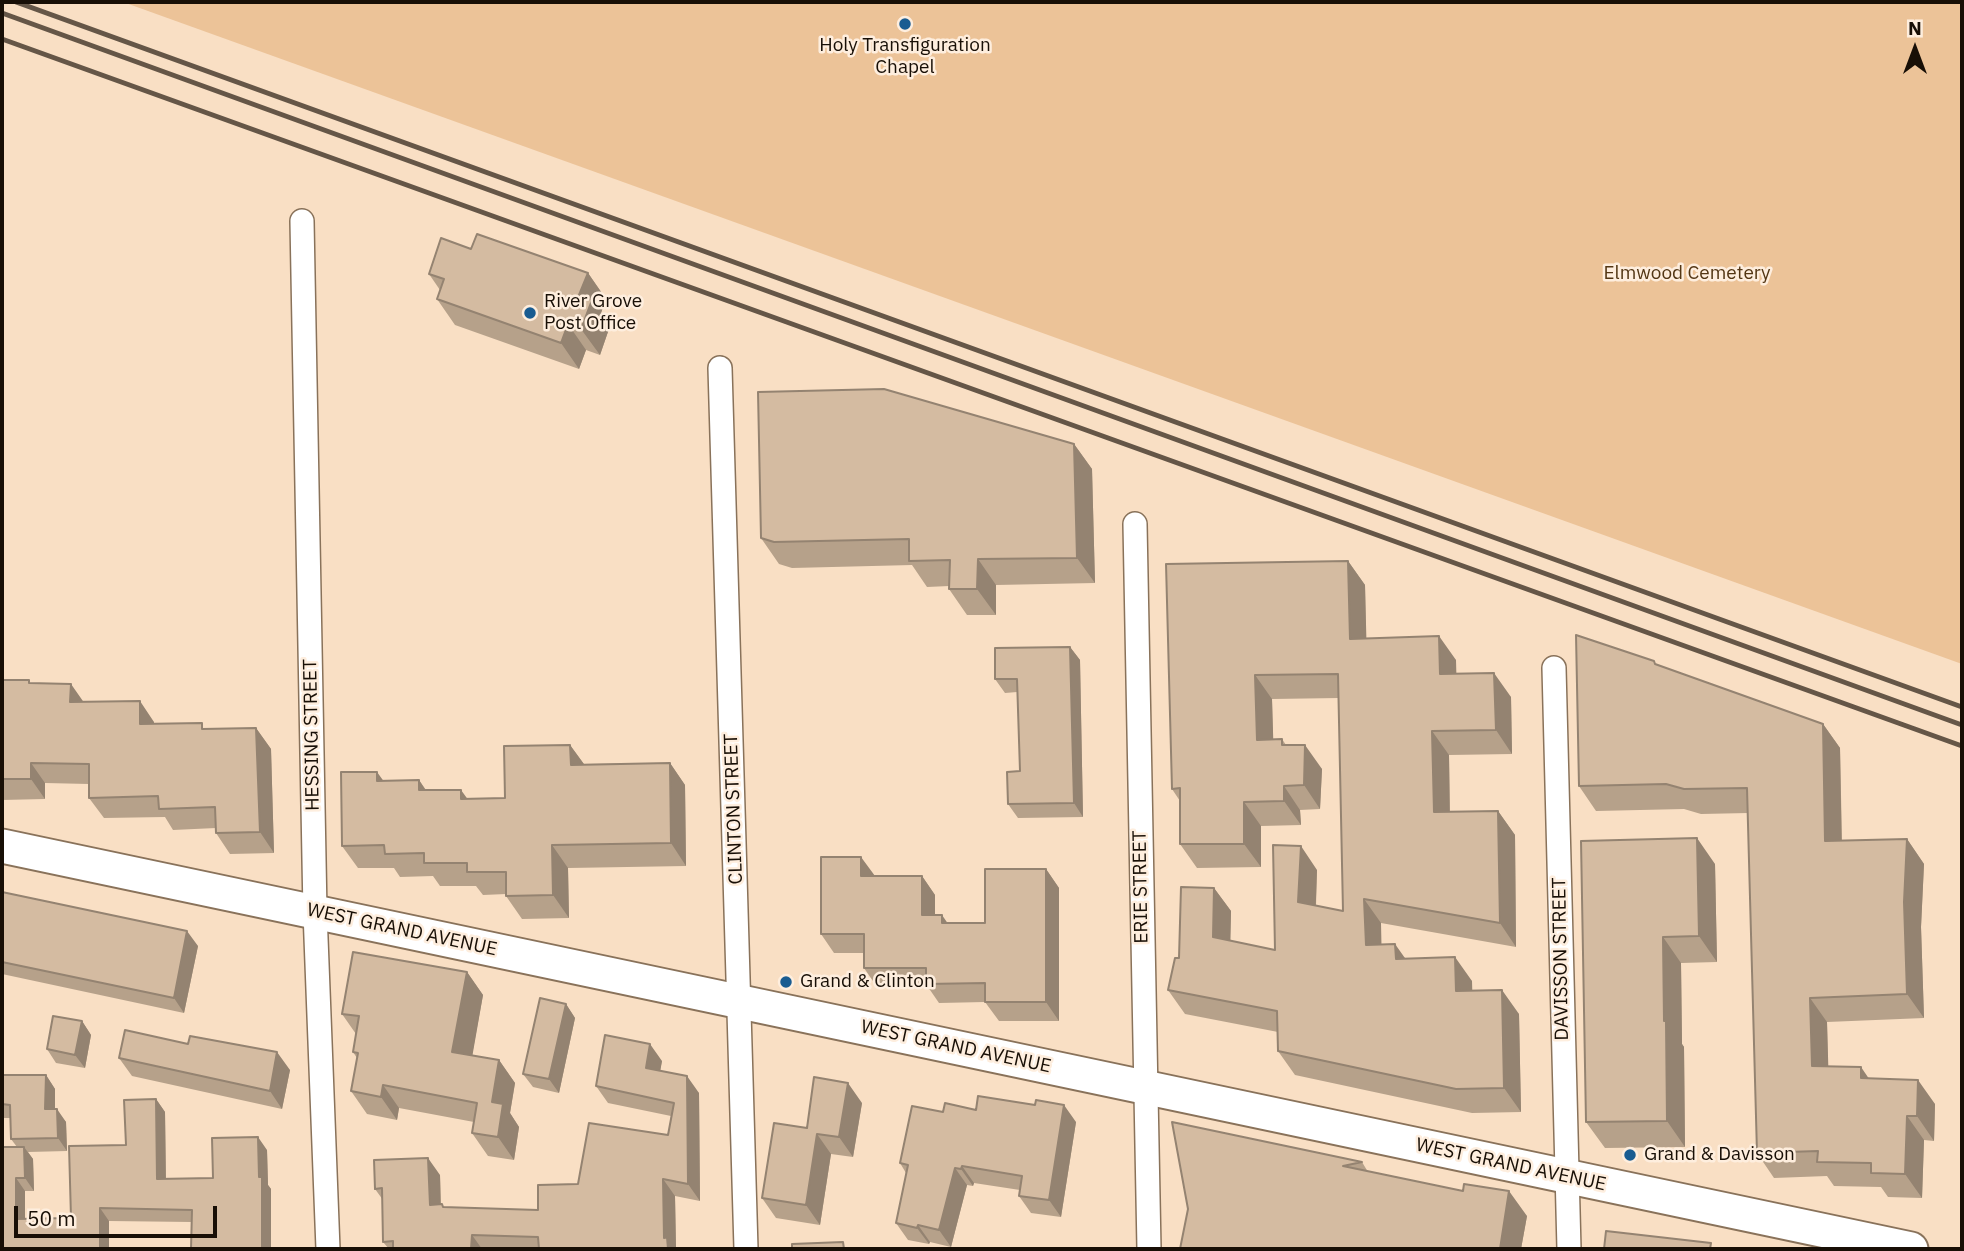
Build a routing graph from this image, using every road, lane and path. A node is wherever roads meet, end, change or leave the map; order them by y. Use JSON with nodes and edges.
{"nodes":[{"id":1,"x":302,"y":221,"type":"dead end"},
{"id":2,"x":720,"y":368,"type":"dead end"},
{"id":3,"x":1135,"y":524,"type":"dead end"},
{"id":4,"x":1554,"y":668,"type":"dead end"},
{"id":5,"x":2,"y":846,"type":"edge"},
{"id":6,"x":315,"y":912,"type":"junction"},
{"id":7,"x":739,"y":1001,"type":"junction"},
{"id":8,"x":1145,"y":1088,"type":"junction"},
{"id":9,"x":1567,"y":1177,"type":"junction"},
{"id":10,"x":328,"y":1249,"type":"edge"},
{"id":11,"x":746,"y":1249,"type":"edge"},
{"id":12,"x":1149,"y":1249,"type":"edge"},
{"id":13,"x":1569,"y":1249,"type":"edge"},
{"id":14,"x":1911,"y":1249,"type":"edge"}],
"edges":[{"from":1,"to":6,"type":"street","name":"HESSING STREET"},
{"from":2,"to":7,"type":"street","name":"CLINTON STREET"},
{"from":3,"to":8,"type":"street","name":"ERIE STREET"},
{"from":4,"to":9,"type":"street","name":"DAVISSON STREET"},
{"from":5,"to":6,"type":"main road","name":"WEST GRAND AVENUE"},
{"from":6,"to":7,"type":"main road","name":"WEST GRAND AVENUE"},
{"from":6,"to":10,"type":"street","name":"HESSING STREET"},
{"from":7,"to":8,"type":"main road","name":"WEST GRAND AVENUE"},
{"from":7,"to":11,"type":"street","name":"CLINTON STREET"},
{"from":8,"to":9,"type":"main road","name":"WEST GRAND AVENUE"},
{"from":8,"to":12,"type":"street","name":"ERIE STREET"},
{"from":9,"to":13,"type":"street","name":"DAVISSON STREET"},
{"from":9,"to":14,"type":"main road","name":"WEST GRAND AVENUE"}]}
